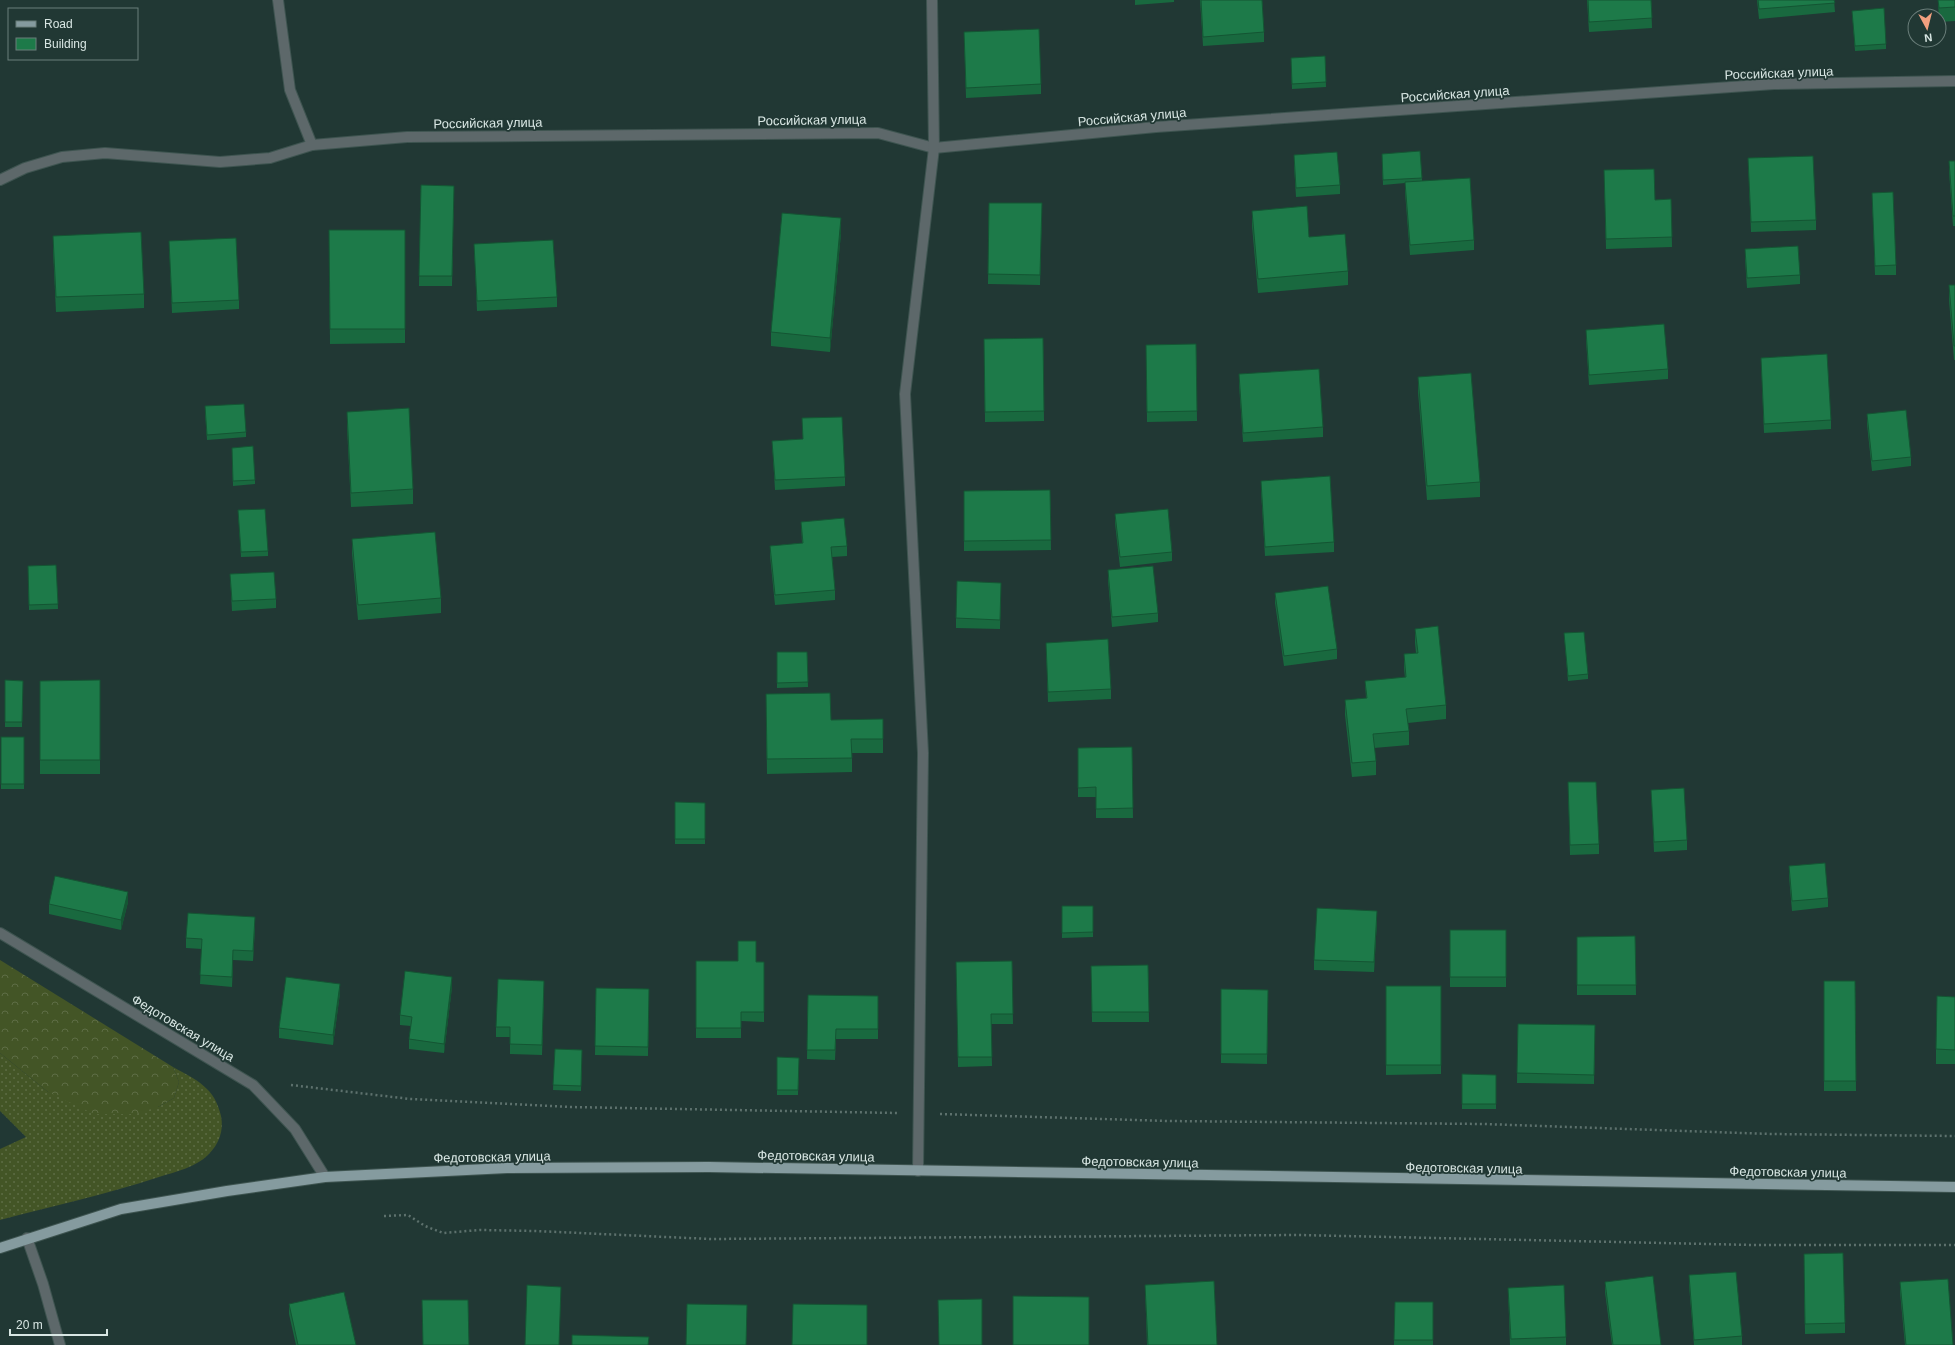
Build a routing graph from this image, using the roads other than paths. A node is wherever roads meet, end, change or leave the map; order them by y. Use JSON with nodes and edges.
{"nodes":[{"id":1,"x":278,"y":0,"type":"edge"},
{"id":2,"x":932,"y":0,"type":"edge"},
{"id":3,"x":1955,"y":81,"type":"edge"},
{"id":4,"x":312,"y":145,"type":"junction"},
{"id":5,"x":934,"y":148,"type":"junction"},
{"id":6,"x":0,"y":180,"type":"edge"},
{"id":7,"x":0,"y":933,"type":"edge"},
{"id":8,"x":918,"y":1171,"type":"junction"},
{"id":9,"x":326,"y":1176,"type":"junction"},
{"id":10,"x":1955,"y":1187,"type":"edge"},
{"id":11,"x":27,"y":1238,"type":"junction"},
{"id":12,"x":0,"y":1248,"type":"edge"},
{"id":13,"x":60,"y":1345,"type":"edge"}],
"edges":[{"from":1,"to":4,"type":"street"},
{"from":2,"to":5,"type":"street"},
{"from":3,"to":5,"type":"street","name":"Российская улица"},
{"from":4,"to":5,"type":"street","name":"Российская улица"},
{"from":4,"to":6,"type":"street","name":"Российская улица"},
{"from":5,"to":8,"type":"street"},
{"from":7,"to":9,"type":"street","name":"Федотовская улица"},
{"from":8,"to":9,"type":"main road","name":"Федотовская улица"},
{"from":8,"to":10,"type":"main road","name":"Федотовская улица"},
{"from":9,"to":11,"type":"main road","name":"Федотовская улица"},
{"from":11,"to":12,"type":"main road","name":"Федотовская улица"},
{"from":11,"to":13,"type":"street"}]}
